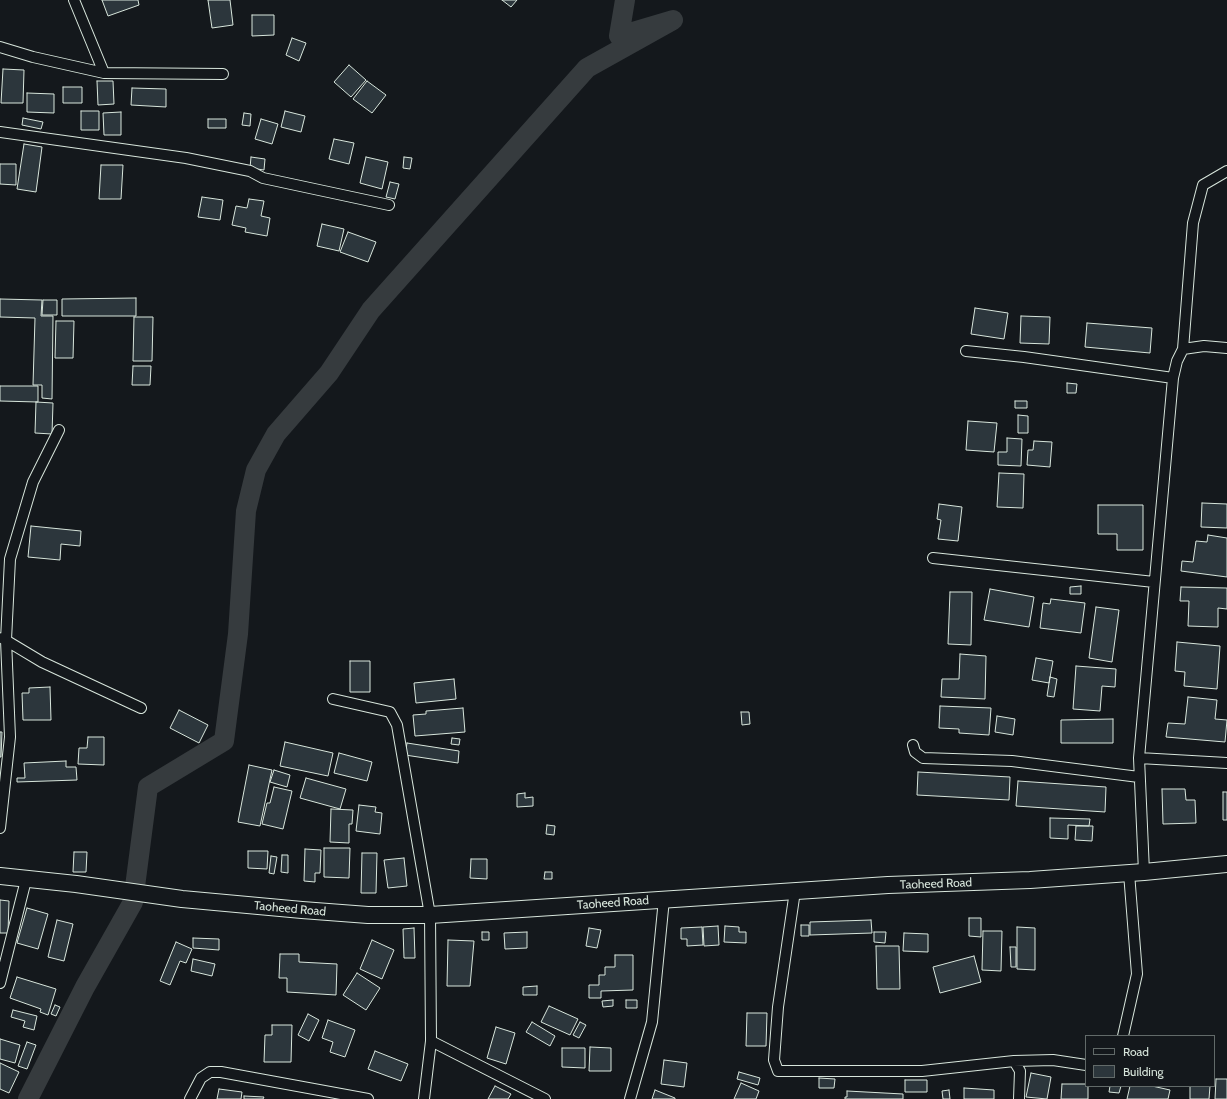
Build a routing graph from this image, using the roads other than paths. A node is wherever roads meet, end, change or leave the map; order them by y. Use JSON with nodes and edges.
{"nodes":[{"id":1,"x":74,"y":0,"type":"edge"},
{"id":2,"x":0,"y":47,"type":"edge"},
{"id":3,"x":104,"y":74,"type":"junction"},
{"id":4,"x":223,"y":74,"type":"dead end"},
{"id":5,"x":0,"y":132,"type":"edge"},
{"id":6,"x":1227,"y":172,"type":"edge"},
{"id":7,"x":388,"y":206,"type":"dead end"},
{"id":8,"x":1227,"y":348,"type":"edge"},
{"id":9,"x":1183,"y":349,"type":"junction"},
{"id":10,"x":966,"y":351,"type":"dead end"},
{"id":11,"x":1173,"y":378,"type":"junction"},
{"id":12,"x":58,"y":430,"type":"dead end"},
{"id":13,"x":933,"y":558,"type":"dead end"},
{"id":14,"x":1154,"y":582,"type":"junction"},
{"id":15,"x":3,"y":638,"type":"edge"},
{"id":16,"x":333,"y":699,"type":"dead end"},
{"id":17,"x":140,"y":708,"type":"dead end"},
{"id":18,"x":913,"y":745,"type":"dead end"},
{"id":19,"x":1139,"y":758,"type":"junction"},
{"id":20,"x":1227,"y":763,"type":"edge"},
{"id":21,"x":1139,"y":778,"type":"junction"},
{"id":22,"x":0,"y":828,"type":"edge"},
{"id":23,"x":1227,"y":864,"type":"edge"},
{"id":24,"x":1136,"y":873,"type":"junction"},
{"id":25,"x":0,"y":876,"type":"edge"},
{"id":26,"x":26,"y":880,"type":"junction"},
{"id":27,"x":794,"y":891,"type":"junction"},
{"id":28,"x":664,"y":899,"type":"junction"},
{"id":29,"x":430,"y":915,"type":"junction"},
{"id":30,"x":0,"y":984,"type":"edge"},
{"id":31,"x":1123,"y":1035,"type":"edge"},
{"id":32,"x":431,"y":1041,"type":"junction"},
{"id":33,"x":1014,"y":1061,"type":"junction"},
{"id":34,"x":1085,"y":1065,"type":"edge"},
{"id":35,"x":190,"y":1099,"type":"edge"},
{"id":36,"x":368,"y":1099,"type":"edge"},
{"id":37,"x":424,"y":1099,"type":"edge"},
{"id":38,"x":545,"y":1099,"type":"edge"},
{"id":39,"x":630,"y":1099,"type":"edge"},
{"id":40,"x":1019,"y":1099,"type":"edge"}],
"edges":[{"from":1,"to":3,"type":"street"},
{"from":2,"to":3,"type":"street"},
{"from":3,"to":4,"type":"street"},
{"from":5,"to":7,"type":"street"},
{"from":6,"to":9,"type":"street"},
{"from":8,"to":9,"type":"street"},
{"from":9,"to":11,"type":"street"},
{"from":10,"to":11,"type":"street"},
{"from":11,"to":14,"type":"street"},
{"from":12,"to":15,"type":"street"},
{"from":13,"to":14,"type":"street"},
{"from":14,"to":19,"type":"street"},
{"from":15,"to":17,"type":"street"},
{"from":15,"to":22,"type":"street"},
{"from":16,"to":29,"type":"street"},
{"from":18,"to":21,"type":"street"},
{"from":19,"to":20,"type":"street"},
{"from":19,"to":21,"type":"street"},
{"from":21,"to":24,"type":"street"},
{"from":23,"to":24,"type":"main road","name":"Taoheed Road"},
{"from":24,"to":27,"type":"main road","name":"Taoheed Road"},
{"from":24,"to":31,"type":"street"},
{"from":25,"to":26,"type":"main road","name":"Taoheed Road"},
{"from":26,"to":29,"type":"main road","name":"Taoheed Road"},
{"from":26,"to":30,"type":"street"},
{"from":27,"to":28,"type":"main road","name":"Taoheed Road"},
{"from":27,"to":33,"type":"street"},
{"from":28,"to":29,"type":"main road","name":"Taoheed Road"},
{"from":28,"to":39,"type":"street"},
{"from":29,"to":32,"type":"street"},
{"from":32,"to":37,"type":"street"},
{"from":32,"to":38,"type":"street"},
{"from":33,"to":34,"type":"street"},
{"from":33,"to":40,"type":"street"},
{"from":35,"to":36,"type":"street"}]}
